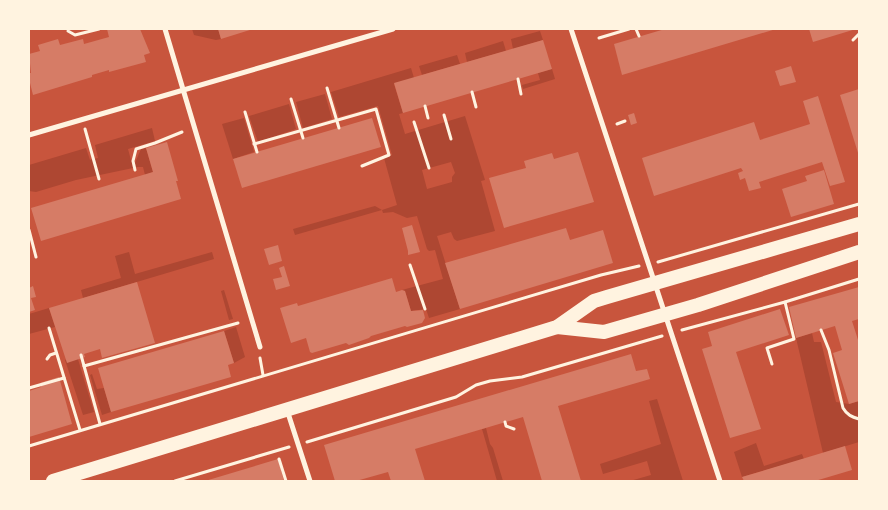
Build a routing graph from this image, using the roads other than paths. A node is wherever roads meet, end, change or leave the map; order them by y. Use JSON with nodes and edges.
{"nodes":[{"id":1,"x":165,"y":29,"type":"edge"},
{"id":2,"x":392,"y":29,"type":"edge"},
{"id":3,"x":571,"y":29,"type":"edge"},
{"id":4,"x":184,"y":91,"type":"junction"},
{"id":5,"x":29,"y":135,"type":"edge"},
{"id":6,"x":859,"y":224,"type":"edge"},
{"id":7,"x":859,"y":252,"type":"edge"},
{"id":8,"x":656,"y":283,"type":"junction"},
{"id":9,"x":666,"y":315,"type":"junction"},
{"id":10,"x":557,"y":327,"type":"junction"},
{"id":11,"x":260,"y":347,"type":"road end"},
{"id":12,"x":287,"y":410,"type":"junction"},
{"id":13,"x":53,"y":481,"type":"edge"},
{"id":14,"x":310,"y":481,"type":"edge"},
{"id":15,"x":720,"y":481,"type":"edge"}],
"edges":[{"from":1,"to":4,"type":"street"},
{"from":2,"to":4,"type":"street"},
{"from":3,"to":8,"type":"street"},
{"from":4,"to":5,"type":"street"},
{"from":4,"to":11,"type":"street"},
{"from":6,"to":8,"type":"highway"},
{"from":7,"to":9,"type":"highway"},
{"from":8,"to":9,"type":"street"},
{"from":8,"to":10,"type":"highway"},
{"from":9,"to":10,"type":"highway"},
{"from":9,"to":15,"type":"street"},
{"from":10,"to":12,"type":"highway"},
{"from":12,"to":13,"type":"highway"},
{"from":12,"to":14,"type":"street"}]}
